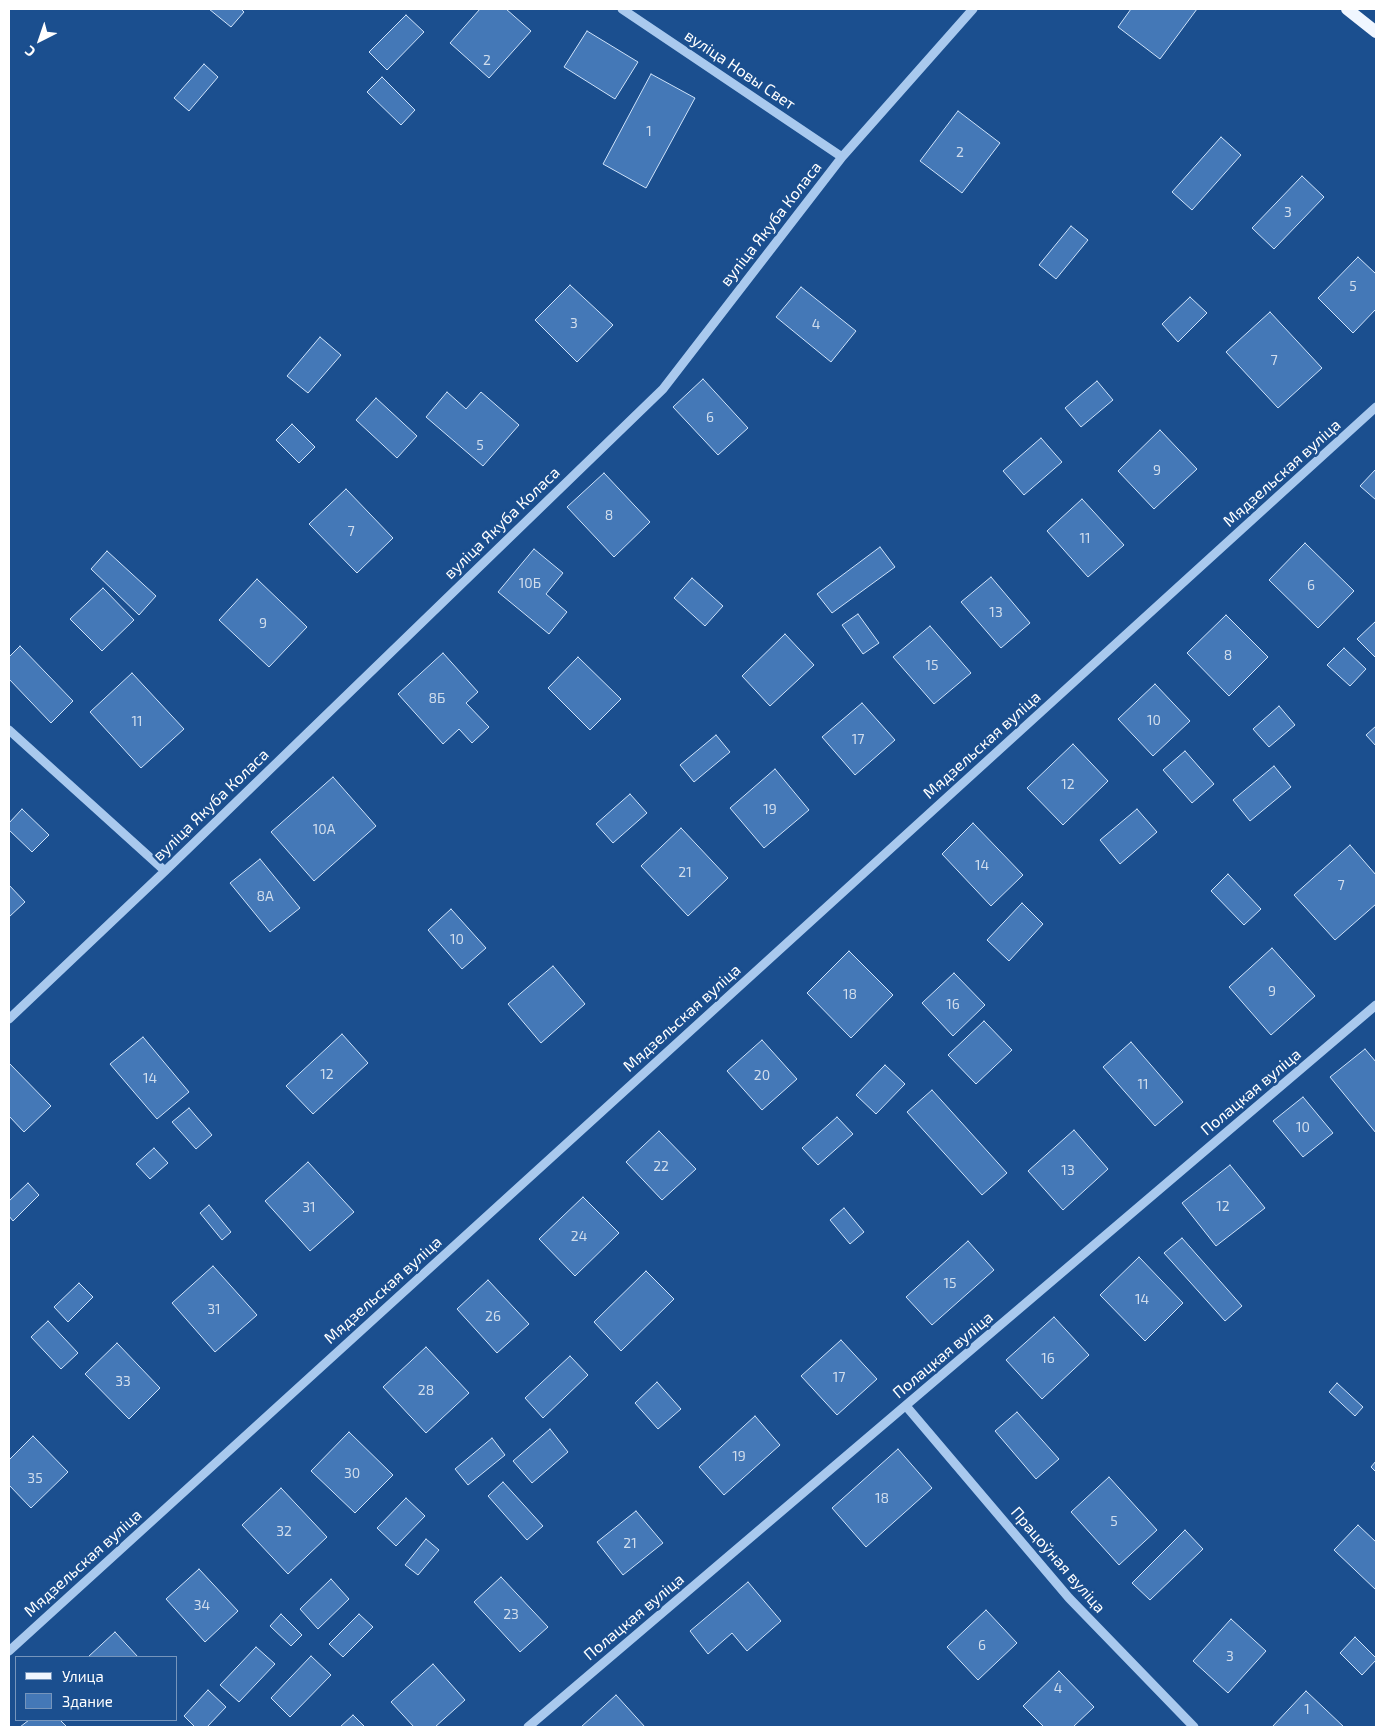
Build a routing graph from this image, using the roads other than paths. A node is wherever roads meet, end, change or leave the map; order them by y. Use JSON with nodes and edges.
{"nodes":[{"id":1,"x":622,"y":9,"type":"edge"},
{"id":2,"x":973,"y":9,"type":"edge"},
{"id":3,"x":1347,"y":9,"type":"edge"},
{"id":4,"x":1376,"y":32,"type":"edge"},
{"id":5,"x":842,"y":157,"type":"junction"},
{"id":6,"x":1376,"y":407,"type":"edge"},
{"id":7,"x":9,"y":730,"type":"edge"},
{"id":8,"x":165,"y":871,"type":"junction"},
{"id":9,"x":1376,"y":1005,"type":"edge"},
{"id":10,"x":9,"y":1019,"type":"edge"},
{"id":11,"x":906,"y":1406,"type":"junction"},
{"id":12,"x":9,"y":1651,"type":"edge"},
{"id":13,"x":528,"y":1727,"type":"edge"},
{"id":14,"x":1194,"y":1727,"type":"edge"}],
"edges":[{"from":1,"to":5,"type":"street","name":"вуліца Новы Свет"},
{"from":2,"to":5,"type":"street","name":"вуліца Якуба Коласа"},
{"from":3,"to":4,"type":"main road"},
{"from":5,"to":8,"type":"street","name":"вуліца Якуба Коласа"},
{"from":6,"to":12,"type":"street","name":"Мядзельская вуліца"},
{"from":7,"to":8,"type":"street"},
{"from":8,"to":10,"type":"street","name":"вуліца Якуба Коласа"},
{"from":9,"to":11,"type":"street","name":"Полацкая вуліца"},
{"from":11,"to":13,"type":"street","name":"Полацкая вуліца"},
{"from":11,"to":14,"type":"street","name":"Працоўная вуліца"}]}
